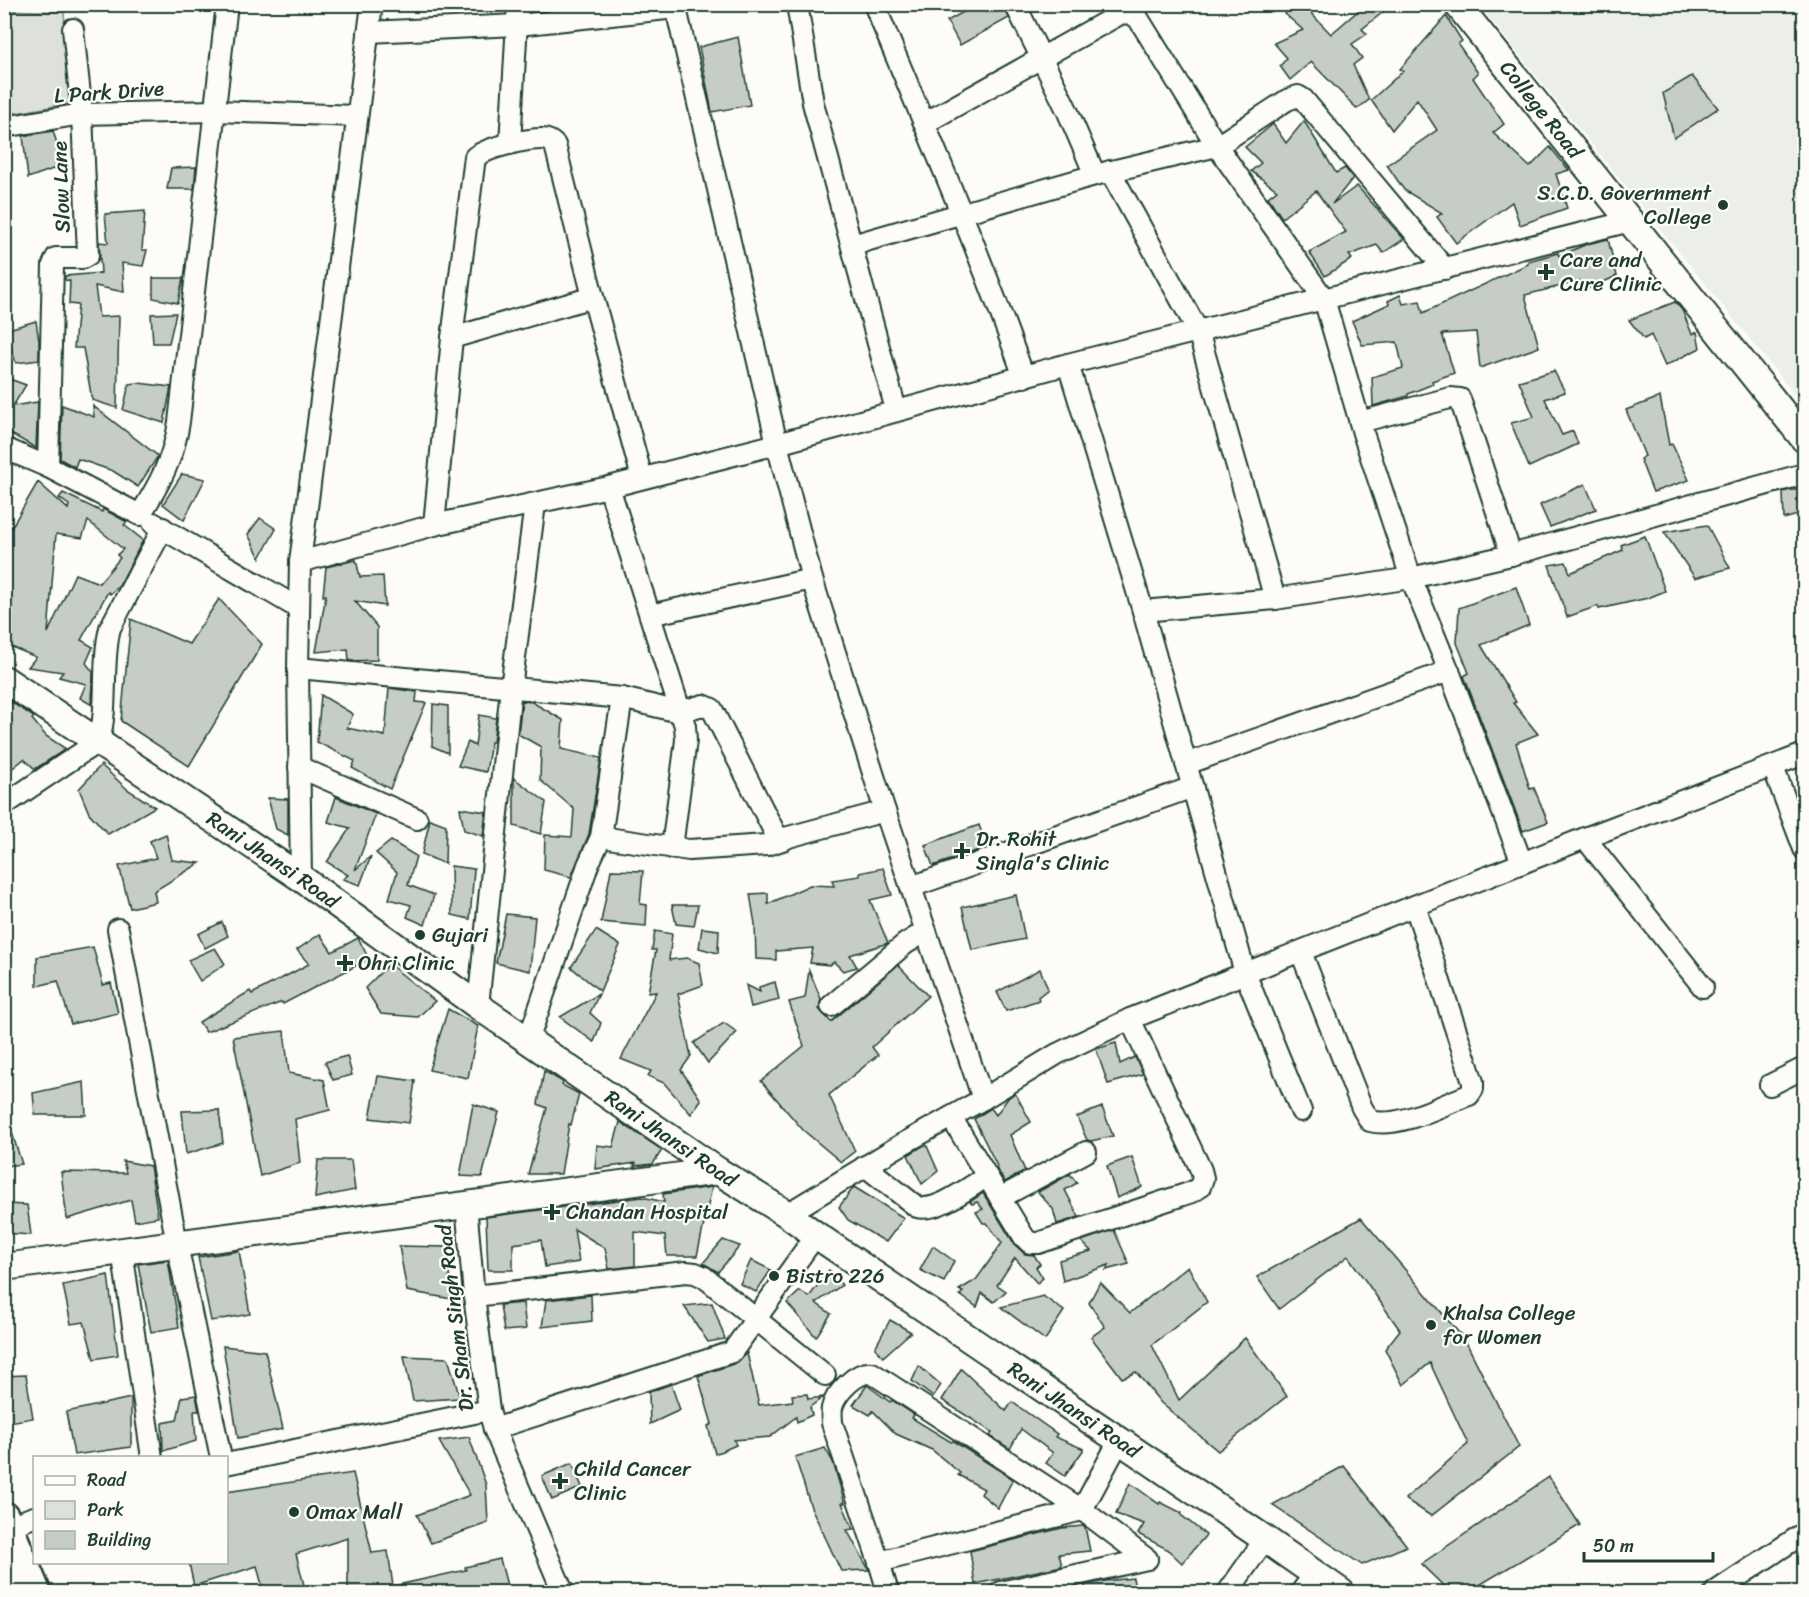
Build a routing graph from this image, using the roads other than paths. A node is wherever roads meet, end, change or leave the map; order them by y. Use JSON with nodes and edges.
{"nodes":[{"id":1,"x":227,"y":4,"type":"edge"},
{"id":2,"x":372,"y":4,"type":"edge"},
{"id":3,"x":518,"y":4,"type":"edge"},
{"id":4,"x":797,"y":4,"type":"edge"},
{"id":5,"x":874,"y":4,"type":"edge"},
{"id":6,"x":1015,"y":4,"type":"edge"},
{"id":7,"x":1457,"y":4,"type":"edge"},
{"id":8,"x":676,"y":6,"type":"edge"},
{"id":9,"x":518,"y":25,"type":"junction"},
{"id":10,"x":73,"y":29,"type":"dead end"},
{"id":11,"x":368,"y":33,"type":"junction"},
{"id":12,"x":1042,"y":59,"type":"junction"},
{"id":13,"x":216,"y":111,"type":"junction"},
{"id":14,"x":82,"y":114,"type":"junction"},
{"id":15,"x":357,"y":116,"type":"junction"},
{"id":16,"x":925,"y":123,"type":"junction"},
{"id":17,"x":4,"y":127,"type":"edge"},
{"id":18,"x":510,"y":144,"type":"junction"},
{"id":19,"x":1217,"y":146,"type":"junction"},
{"id":20,"x":1102,"y":173,"type":"junction"},
{"id":21,"x":962,"y":213,"type":"junction"},
{"id":22,"x":1630,"y":221,"type":"junction"},
{"id":23,"x":852,"y":245,"type":"junction"},
{"id":24,"x":1445,"y":269,"type":"junction"},
{"id":25,"x":592,"y":297,"type":"junction"},
{"id":26,"x":1324,"y":299,"type":"junction"},
{"id":27,"x":1197,"y":331,"type":"junction"},
{"id":28,"x":452,"y":338,"type":"junction"},
{"id":29,"x":1068,"y":364,"type":"junction"},
{"id":30,"x":1024,"y":377,"type":"junction"},
{"id":31,"x":896,"y":410,"type":"junction"},
{"id":32,"x":1360,"y":422,"type":"junction"},
{"id":33,"x":1804,"y":439,"type":"edge"},
{"id":34,"x":777,"y":444,"type":"junction"},
{"id":35,"x":4,"y":448,"type":"edge"},
{"id":36,"x":48,"y":467,"type":"junction"},
{"id":37,"x":1804,"y":474,"type":"edge"},
{"id":38,"x":642,"y":478,"type":"junction"},
{"id":39,"x":609,"y":487,"type":"junction"},
{"id":40,"x":535,"y":504,"type":"junction"},
{"id":41,"x":140,"y":515,"type":"junction"},
{"id":42,"x":434,"y":525,"type":"junction"},
{"id":43,"x":163,"y":528,"type":"junction"},
{"id":44,"x":1511,"y":555,"type":"junction"},
{"id":45,"x":300,"y":562,"type":"junction"},
{"id":46,"x":1411,"y":578,"type":"junction"},
{"id":47,"x":812,"y":579,"type":"junction"},
{"id":48,"x":1275,"y":599,"type":"junction"},
{"id":49,"x":298,"y":608,"type":"junction"},
{"id":50,"x":1143,"y":611,"type":"junction"},
{"id":51,"x":650,"y":615,"type":"junction"},
{"id":52,"x":298,"y":668,"type":"junction"},
{"id":53,"x":1449,"y":671,"type":"junction"},
{"id":54,"x":7,"y":684,"type":"edge"},
{"id":55,"x":511,"y":688,"type":"junction"},
{"id":56,"x":622,"y":698,"type":"junction"},
{"id":57,"x":680,"y":712,"type":"junction"},
{"id":58,"x":99,"y":741,"type":"junction"},
{"id":59,"x":1804,"y":754,"type":"edge"},
{"id":60,"x":1186,"y":764,"type":"junction"},
{"id":61,"x":299,"y":767,"type":"junction"},
{"id":62,"x":1773,"y":767,"type":"junction"},
{"id":63,"x":1193,"y":788,"type":"junction"},
{"id":64,"x":4,"y":805,"type":"edge"},
{"id":65,"x":885,"y":811,"type":"junction"},
{"id":66,"x":417,"y":819,"type":"dead end"},
{"id":67,"x":601,"y":837,"type":"junction"},
{"id":68,"x":1585,"y":838,"type":"junction"},
{"id":69,"x":785,"y":839,"type":"junction"},
{"id":70,"x":672,"y":848,"type":"junction"},
{"id":71,"x":1804,"y":849,"type":"edge"},
{"id":72,"x":1522,"y":863,"type":"junction"},
{"id":73,"x":301,"y":878,"type":"junction"},
{"id":74,"x":912,"y":887,"type":"junction"},
{"id":75,"x":1415,"y":906,"type":"junction"},
{"id":76,"x":118,"y":929,"type":"dead end"},
{"id":77,"x":926,"y":931,"type":"junction"},
{"id":78,"x":1301,"y":952,"type":"junction"},
{"id":79,"x":1245,"y":973,"type":"junction"},
{"id":80,"x":1703,"y":987,"type":"dead end"},
{"id":81,"x":478,"y":1006,"type":"junction"},
{"id":82,"x":831,"y":1006,"type":"dead end"},
{"id":83,"x":1130,"y":1019,"type":"junction"},
{"id":84,"x":528,"y":1041,"type":"junction"},
{"id":85,"x":1804,"y":1068,"type":"edge"},
{"id":86,"x":1770,"y":1085,"type":"dead end"},
{"id":87,"x":983,"y":1099,"type":"junction"},
{"id":88,"x":1301,"y":1111,"type":"dead end"},
{"id":89,"x":951,"y":1117,"type":"junction"},
{"id":90,"x":1086,"y":1152,"type":"dead end"},
{"id":91,"x":865,"y":1166,"type":"junction"},
{"id":92,"x":718,"y":1171,"type":"junction"},
{"id":93,"x":986,"y":1176,"type":"junction"},
{"id":94,"x":1000,"y":1198,"type":"junction"},
{"id":95,"x":466,"y":1203,"type":"junction"},
{"id":96,"x":787,"y":1214,"type":"junction"},
{"id":97,"x":816,"y":1235,"type":"junction"},
{"id":98,"x":177,"y":1244,"type":"junction"},
{"id":99,"x":122,"y":1250,"type":"junction"},
{"id":100,"x":4,"y":1267,"type":"edge"},
{"id":101,"x":474,"y":1296,"type":"junction"},
{"id":102,"x":756,"y":1319,"type":"junction"},
{"id":103,"x":825,"y":1375,"type":"dead end"},
{"id":104,"x":491,"y":1419,"type":"junction"},
{"id":105,"x":1119,"y":1441,"type":"junction"},
{"id":106,"x":152,"y":1456,"type":"edge"},
{"id":107,"x":221,"y":1456,"type":"edge"},
{"id":108,"x":228,"y":1464,"type":"edge"},
{"id":109,"x":1082,"y":1510,"type":"junction"},
{"id":110,"x":16,"y":1520,"type":"edge"},
{"id":111,"x":1804,"y":1533,"type":"edge"},
{"id":112,"x":1265,"y":1539,"type":"junction"},
{"id":113,"x":879,"y":1562,"type":"junction"},
{"id":114,"x":4,"y":1570,"type":"edge"},
{"id":115,"x":1307,"y":1584,"type":"edge"},
{"id":116,"x":14,"y":1593,"type":"edge"},
{"id":117,"x":36,"y":1593,"type":"edge"},
{"id":118,"x":563,"y":1593,"type":"edge"},
{"id":119,"x":888,"y":1593,"type":"edge"},
{"id":120,"x":1001,"y":1593,"type":"edge"},
{"id":121,"x":1228,"y":1593,"type":"edge"},
{"id":122,"x":1341,"y":1593,"type":"edge"},
{"id":123,"x":1715,"y":1593,"type":"edge"}],
"edges":[{"from":1,"to":13,"type":"street"},
{"from":2,"to":11,"type":"street"},
{"from":3,"to":9,"type":"street"},
{"from":4,"to":23,"type":"street"},
{"from":5,"to":16,"type":"street"},
{"from":6,"to":12,"type":"street"},
{"from":7,"to":22,"type":"street","name":"College Road"},
{"from":8,"to":9,"type":"street"},
{"from":8,"to":34,"type":"street"},
{"from":9,"to":11,"type":"street"},
{"from":9,"to":18,"type":"street"},
{"from":10,"to":14,"type":"street"},
{"from":11,"to":15,"type":"street"},
{"from":12,"to":16,"type":"street"},
{"from":12,"to":19,"type":"street"},
{"from":12,"to":20,"type":"street"},
{"from":13,"to":14,"type":"street","name":"L Park Drive"},
{"from":13,"to":15,"type":"street","name":"L Park Drive"},
{"from":13,"to":41,"type":"street"},
{"from":14,"to":17,"type":"street","name":"L Park Drive"},
{"from":14,"to":36,"type":"street","name":"Slow Lane"},
{"from":15,"to":45,"type":"street"},
{"from":16,"to":21,"type":"street"},
{"from":18,"to":25,"type":"street"},
{"from":18,"to":28,"type":"street"},
{"from":19,"to":20,"type":"street"},
{"from":19,"to":24,"type":"street"},
{"from":19,"to":26,"type":"street"},
{"from":20,"to":21,"type":"street"},
{"from":20,"to":27,"type":"street"},
{"from":21,"to":23,"type":"street"},
{"from":21,"to":30,"type":"street"},
{"from":22,"to":24,"type":"street"},
{"from":22,"to":33,"type":"street","name":"College Road"},
{"from":23,"to":31,"type":"street"},
{"from":24,"to":26,"type":"street"},
{"from":25,"to":28,"type":"street"},
{"from":25,"to":38,"type":"street"},
{"from":26,"to":27,"type":"street"},
{"from":26,"to":32,"type":"street"},
{"from":27,"to":29,"type":"street"},
{"from":27,"to":48,"type":"street"},
{"from":28,"to":42,"type":"street"},
{"from":29,"to":30,"type":"street"},
{"from":29,"to":50,"type":"street"},
{"from":30,"to":31,"type":"street"},
{"from":31,"to":34,"type":"street"},
{"from":32,"to":44,"type":"street"},
{"from":32,"to":46,"type":"street"},
{"from":34,"to":38,"type":"street"},
{"from":34,"to":47,"type":"street"},
{"from":35,"to":36,"type":"street"},
{"from":36,"to":41,"type":"street"},
{"from":37,"to":44,"type":"street"},
{"from":38,"to":39,"type":"street"},
{"from":39,"to":40,"type":"street"},
{"from":39,"to":51,"type":"street"},
{"from":40,"to":42,"type":"street"},
{"from":40,"to":55,"type":"street"},
{"from":41,"to":43,"type":"street"},
{"from":42,"to":45,"type":"street"},
{"from":43,"to":49,"type":"street"},
{"from":43,"to":58,"type":"street"},
{"from":44,"to":46,"type":"street"},
{"from":45,"to":49,"type":"street"},
{"from":46,"to":48,"type":"street"},
{"from":46,"to":53,"type":"street"},
{"from":47,"to":51,"type":"street"},
{"from":47,"to":65,"type":"street"},
{"from":48,"to":50,"type":"street"},
{"from":49,"to":52,"type":"street"},
{"from":50,"to":60,"type":"street"},
{"from":51,"to":57,"type":"street"},
{"from":52,"to":55,"type":"street"},
{"from":52,"to":61,"type":"street"},
{"from":53,"to":60,"type":"street"},
{"from":53,"to":72,"type":"street"},
{"from":54,"to":58,"type":"street","name":"Rani Jhansi Road"},
{"from":55,"to":56,"type":"street"},
{"from":55,"to":81,"type":"street"},
{"from":56,"to":57,"type":"street"},
{"from":56,"to":67,"type":"street"},
{"from":57,"to":69,"type":"street"},
{"from":57,"to":70,"type":"street"},
{"from":58,"to":64,"type":"street"},
{"from":58,"to":73,"type":"street","name":"Rani Jhansi Road"},
{"from":59,"to":62,"type":"street"},
{"from":60,"to":63,"type":"street"},
{"from":61,"to":66,"type":"street"},
{"from":61,"to":73,"type":"street"},
{"from":62,"to":68,"type":"street"},
{"from":62,"to":71,"type":"street"},
{"from":63,"to":74,"type":"street"},
{"from":63,"to":79,"type":"street"},
{"from":65,"to":69,"type":"street"},
{"from":65,"to":74,"type":"street"},
{"from":67,"to":70,"type":"street"},
{"from":67,"to":84,"type":"street"},
{"from":68,"to":72,"type":"street"},
{"from":68,"to":80,"type":"street"},
{"from":69,"to":70,"type":"street"},
{"from":72,"to":75,"type":"street"},
{"from":73,"to":81,"type":"street","name":"Rani Jhansi Road"},
{"from":74,"to":77,"type":"street"},
{"from":75,"to":78,"type":"street"},
{"from":75,"to":78,"type":"street"},
{"from":76,"to":98,"type":"street"},
{"from":77,"to":82,"type":"street"},
{"from":77,"to":87,"type":"street"},
{"from":78,"to":79,"type":"street"},
{"from":79,"to":83,"type":"street"},
{"from":79,"to":88,"type":"street"},
{"from":81,"to":84,"type":"street","name":"Rani Jhansi Road"},
{"from":83,"to":87,"type":"street"},
{"from":83,"to":94,"type":"street"},
{"from":84,"to":92,"type":"street","name":"Rani Jhansi Road"},
{"from":85,"to":86,"type":"street"},
{"from":87,"to":89,"type":"street"},
{"from":89,"to":91,"type":"street"},
{"from":89,"to":93,"type":"street"},
{"from":90,"to":94,"type":"street"},
{"from":91,"to":93,"type":"street"},
{"from":91,"to":96,"type":"street"},
{"from":92,"to":95,"type":"street"},
{"from":92,"to":96,"type":"street","name":"Rani Jhansi Road"},
{"from":93,"to":94,"type":"street"},
{"from":95,"to":98,"type":"street"},
{"from":95,"to":101,"type":"street","name":"Dr. Sham Singh Road"},
{"from":96,"to":97,"type":"street","name":"Rani Jhansi Road"},
{"from":97,"to":102,"type":"street"},
{"from":97,"to":105,"type":"street","name":"Rani Jhansi Road"},
{"from":98,"to":99,"type":"street"},
{"from":98,"to":107,"type":"street"},
{"from":99,"to":100,"type":"street"},
{"from":99,"to":106,"type":"street"},
{"from":101,"to":102,"type":"street"},
{"from":101,"to":104,"type":"street","name":"Dr. Sham Singh Road"},
{"from":102,"to":103,"type":"street"},
{"from":102,"to":104,"type":"street"},
{"from":104,"to":108,"type":"street"},
{"from":104,"to":118,"type":"street","name":"Dr. Sham Singh Road"},
{"from":105,"to":109,"type":"street"},
{"from":105,"to":112,"type":"street","name":"Rani Jhansi Road"},
{"from":109,"to":113,"type":"street"},
{"from":109,"to":113,"type":"street"},
{"from":109,"to":120,"type":"street"},
{"from":110,"to":117,"type":"main road"},
{"from":111,"to":123,"type":"street"},
{"from":112,"to":115,"type":"street","name":"Rani Jhansi Road"},
{"from":112,"to":121,"type":"street"},
{"from":113,"to":119,"type":"street"},
{"from":114,"to":116,"type":"main road"},
{"from":115,"to":122,"type":"street","name":"Rani Jhansi Road"}]}
